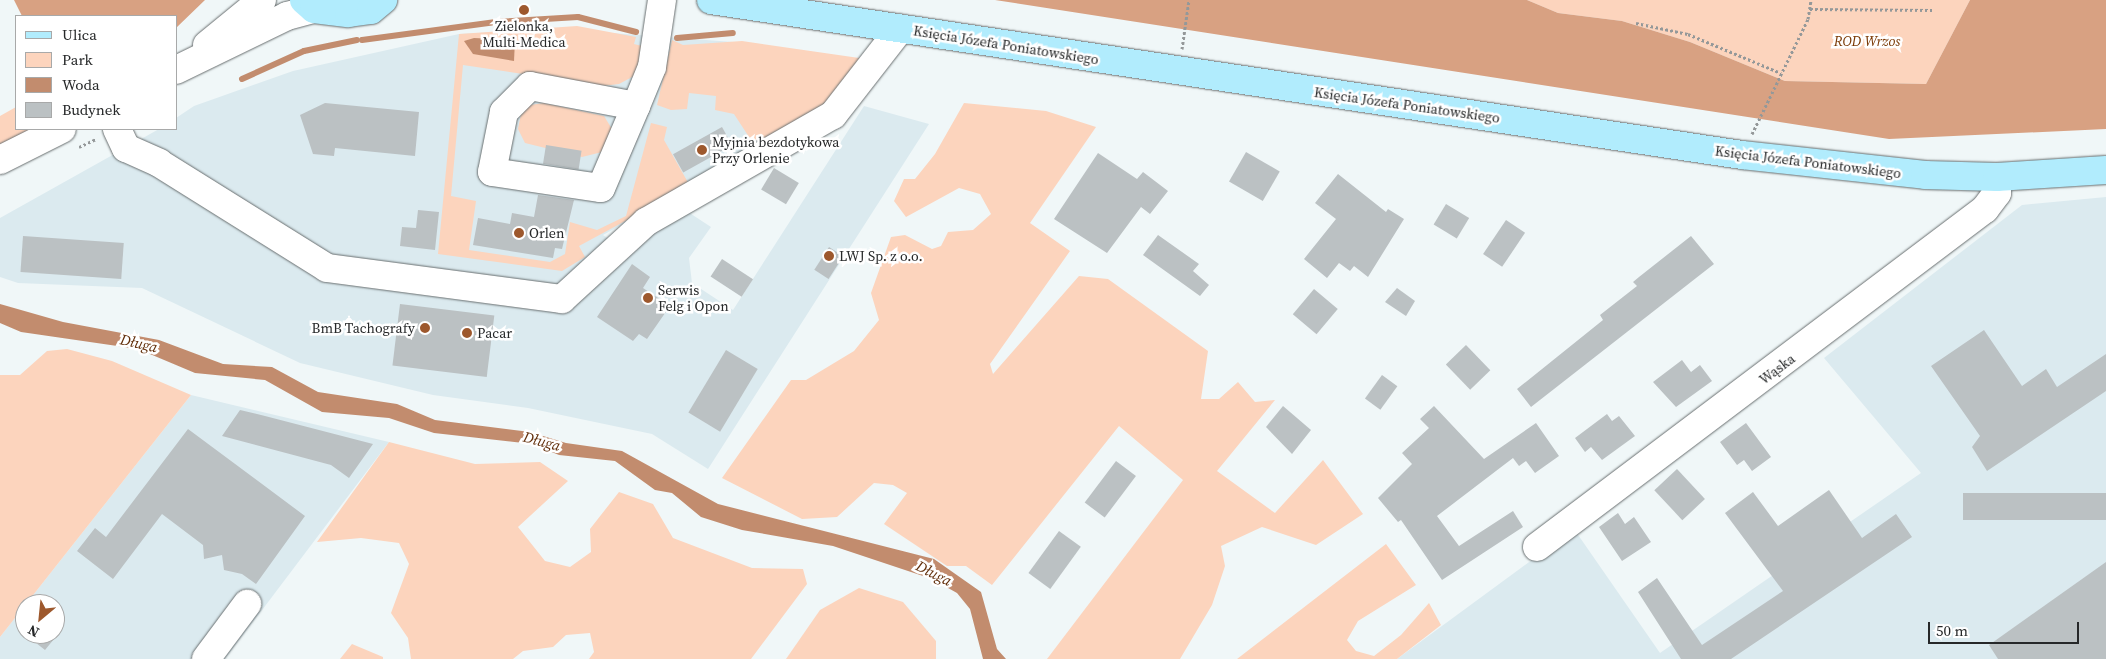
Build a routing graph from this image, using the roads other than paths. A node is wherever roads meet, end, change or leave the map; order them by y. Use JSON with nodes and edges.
{"nodes":[{"id":1,"x":231,"y":0,"type":"edge"},
{"id":2,"x":262,"y":0,"type":"edge"},
{"id":3,"x":383,"y":0,"type":"edge"},
{"id":4,"x":662,"y":0,"type":"edge"},
{"id":5,"x":711,"y":0,"type":"edge"},
{"id":6,"x":309,"y":4,"type":"edge"},
{"id":7,"x":900,"y":29,"type":"junction"},
{"id":8,"x":221,"y":33,"type":"junction"},
{"id":9,"x":180,"y":68,"type":"edge"},
{"id":10,"x":636,"y":106,"type":"junction"},
{"id":11,"x":60,"y":130,"type":"edge"},
{"id":12,"x":117,"y":130,"type":"edge"},
{"id":13,"x":0,"y":160,"type":"edge"},
{"id":14,"x":2106,"y":170,"type":"edge"},
{"id":15,"x":1997,"y":177,"type":"junction"},
{"id":16,"x":1538,"y":547,"type":"dead end"},
{"id":17,"x":248,"y":604,"type":"dead end"},
{"id":18,"x":206,"y":659,"type":"edge"}],
"edges":[{"from":1,"to":8,"type":"street"},
{"from":2,"to":8,"type":"street"},
{"from":3,"to":6,"type":"main road"},
{"from":4,"to":10,"type":"street"},
{"from":5,"to":7,"type":"main road","name":"Księcia Józefa Poniatowskiego"},
{"from":6,"to":9,"type":"street"},
{"from":7,"to":12,"type":"street"},
{"from":7,"to":15,"type":"main road","name":"Księcia Józefa Poniatowskiego"},
{"from":8,"to":9,"type":"street"},
{"from":10,"to":10,"type":"street"},
{"from":11,"to":13,"type":"street"},
{"from":14,"to":15,"type":"main road","name":"Księcia Józefa Poniatowskiego"},
{"from":15,"to":16,"type":"street","name":"Wąska"},
{"from":17,"to":18,"type":"street"}]}
